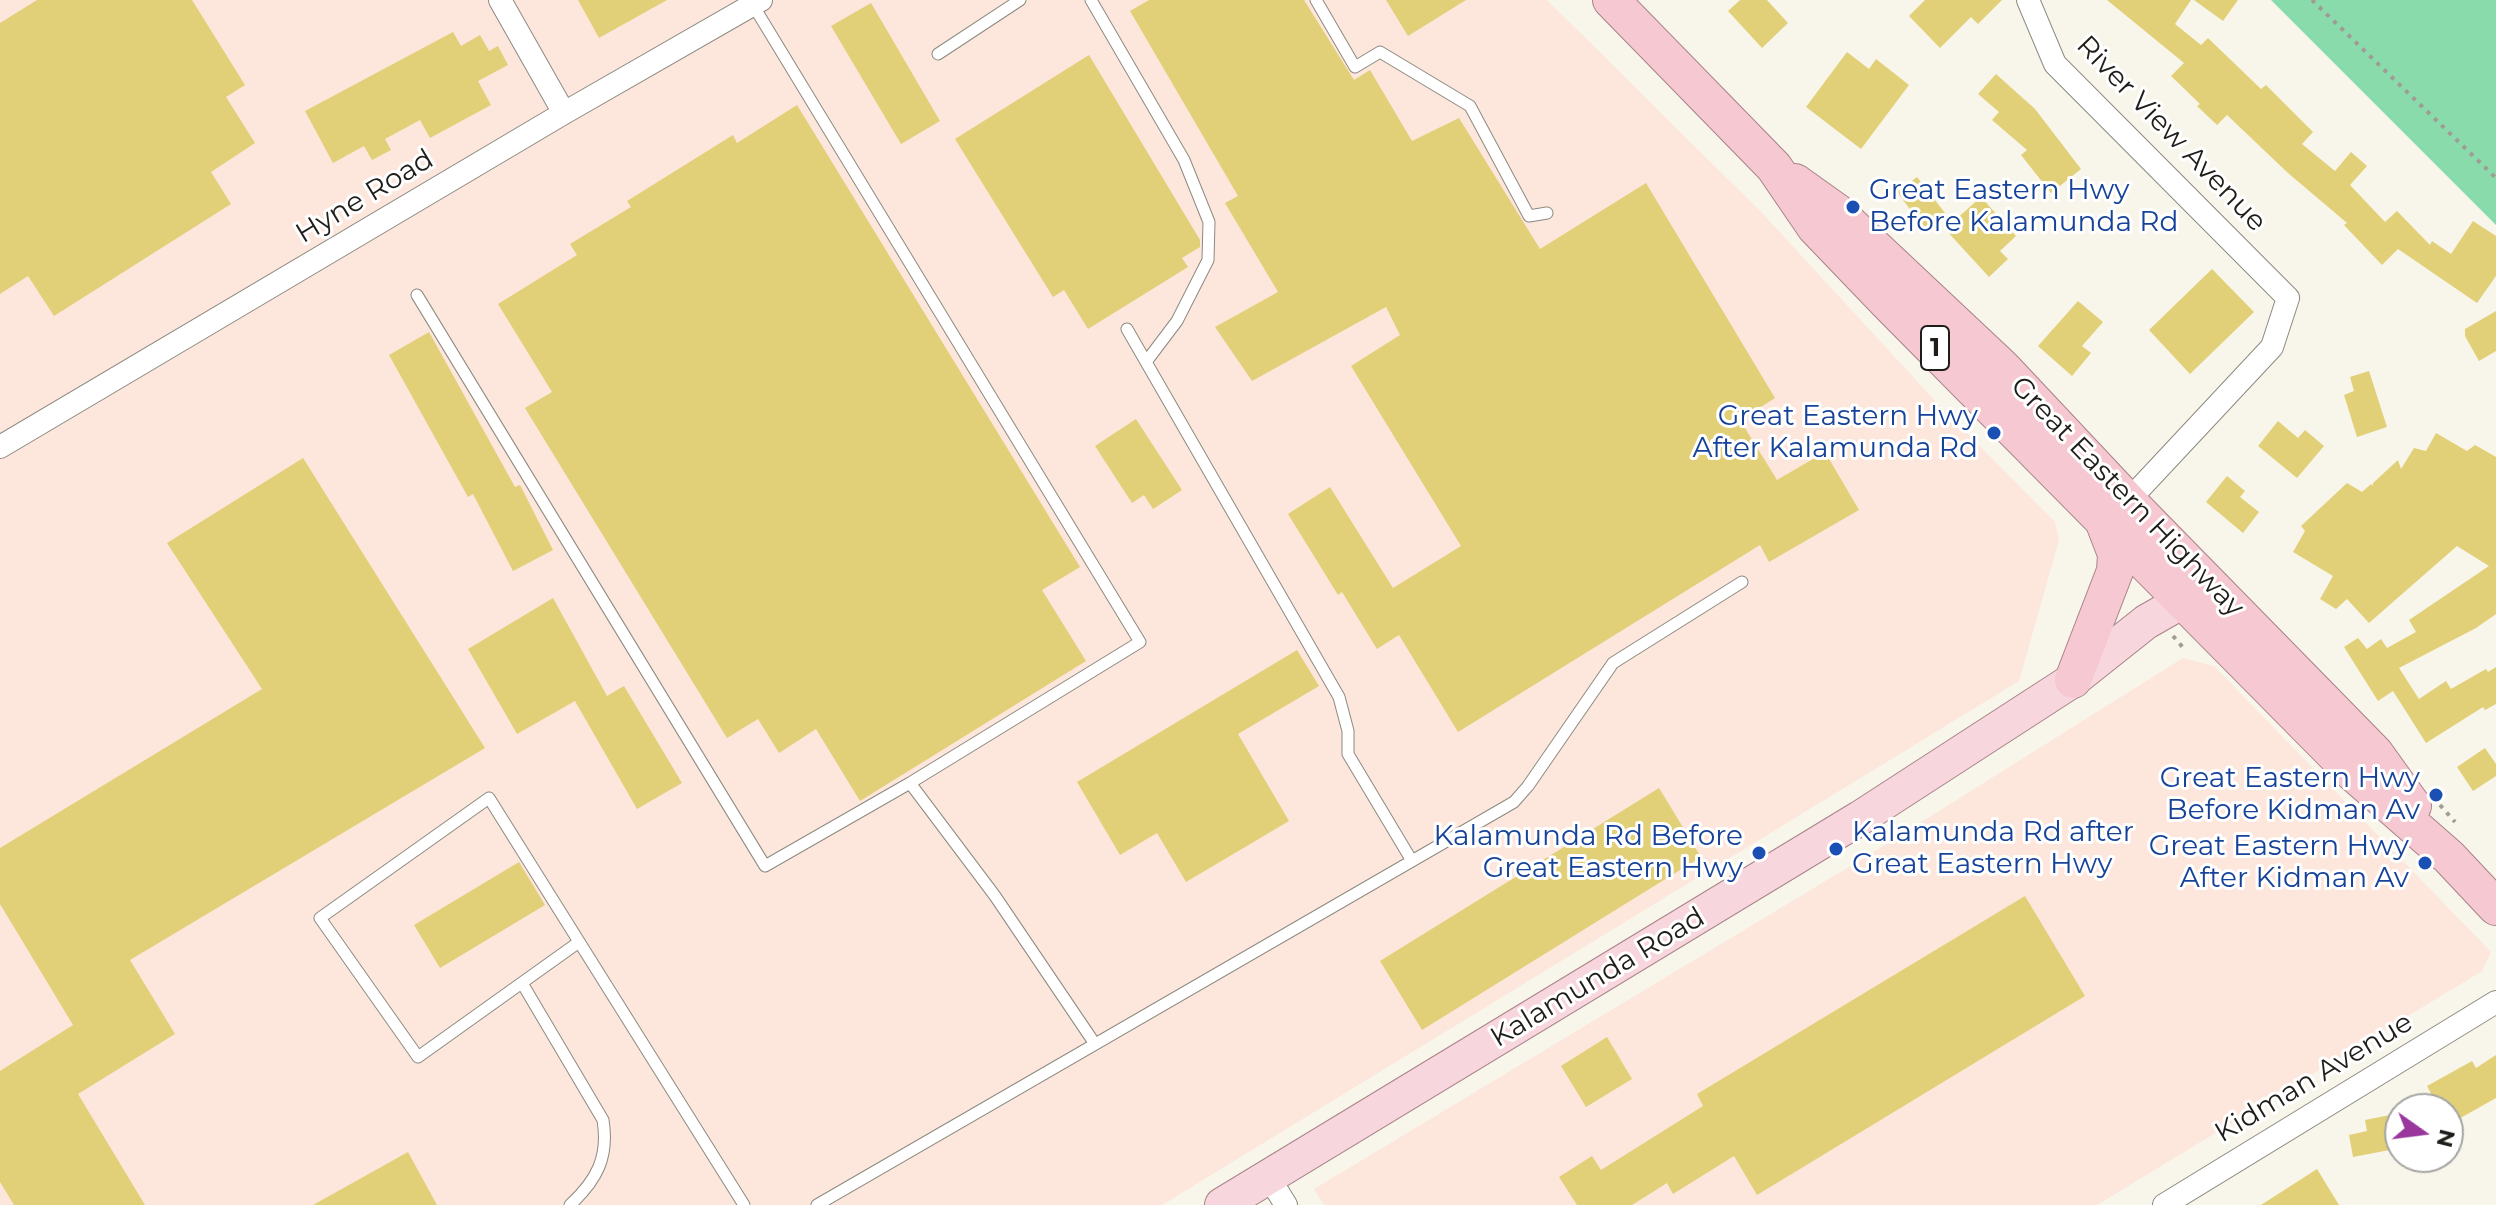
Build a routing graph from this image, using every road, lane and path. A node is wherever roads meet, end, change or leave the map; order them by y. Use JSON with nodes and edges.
{"nodes":[{"id":1,"x":500,"y":0,"type":"edge"},
{"id":2,"x":1020,"y":0,"type":"edge"},
{"id":3,"x":1091,"y":0,"type":"edge"},
{"id":4,"x":1316,"y":0,"type":"edge"},
{"id":5,"x":1611,"y":0,"type":"edge"},
{"id":6,"x":2028,"y":0,"type":"edge"},
{"id":7,"x":2312,"y":0,"type":"edge"},
{"id":8,"x":757,"y":2,"type":"edge"},
{"id":9,"x":938,"y":54,"type":"dead end"},
{"id":10,"x":564,"y":113,"type":"junction"},
{"id":11,"x":2496,"y":178,"type":"edge"},
{"id":12,"x":1547,"y":213,"type":"dead end"},
{"id":13,"x":417,"y":295,"type":"dead end"},
{"id":14,"x":1127,"y":329,"type":"dead end"},
{"id":15,"x":1146,"y":362,"type":"junction"},
{"id":16,"x":0,"y":447,"type":"edge"},
{"id":17,"x":2125,"y":504,"type":"junction"},
{"id":18,"x":1742,"y":582,"type":"dead end"},
{"id":19,"x":2193,"y":591,"type":"junction"},
{"id":20,"x":2073,"y":680,"type":"junction"},
{"id":21,"x":910,"y":783,"type":"junction"},
{"id":22,"x":1412,"y":861,"type":"junction"},
{"id":23,"x":2496,"y":907,"type":"edge"},
{"id":24,"x":579,"y":942,"type":"junction"},
{"id":25,"x":522,"y":983,"type":"junction"},
{"id":26,"x":2496,"y":1002,"type":"edge"},
{"id":27,"x":1095,"y":1044,"type":"junction"},
{"id":28,"x":1268,"y":1176,"type":"junction"},
{"id":29,"x":570,"y":1205,"type":"edge"},
{"id":30,"x":744,"y":1205,"type":"edge"},
{"id":31,"x":817,"y":1205,"type":"edge"},
{"id":32,"x":1222,"y":1205,"type":"edge"},
{"id":33,"x":1286,"y":1205,"type":"edge"},
{"id":34,"x":2164,"y":1205,"type":"edge"}],
"edges":[{"from":1,"to":10,"type":"street"},
{"from":2,"to":9,"type":"lane"},
{"from":3,"to":15,"type":"lane"},
{"from":4,"to":12,"type":"lane"},
{"from":5,"to":17,"type":"highway","name":"Great Eastern Highway","number":"1"},
{"from":6,"to":17,"type":"street","name":"River View Avenue"},
{"from":7,"to":11,"type":"path"},
{"from":8,"to":10,"type":"street","name":"Hyne Road"},
{"from":8,"to":21,"type":"lane"},
{"from":10,"to":16,"type":"street","name":"Hyne Road"},
{"from":13,"to":21,"type":"lane"},
{"from":14,"to":15,"type":"lane"},
{"from":15,"to":22,"type":"lane"},
{"from":17,"to":19,"type":"highway","name":"Great Eastern Highway","number":"1"},
{"from":17,"to":20,"type":"highway"},
{"from":18,"to":22,"type":"lane"},
{"from":19,"to":20,"type":"main road","name":"Kalamunda Road"},
{"from":19,"to":23,"type":"highway","name":"Great Eastern Highway","number":"1"},
{"from":20,"to":28,"type":"main road","name":"Kalamunda Road"},
{"from":21,"to":27,"type":"lane"},
{"from":22,"to":27,"type":"lane"},
{"from":24,"to":25,"type":"lane"},
{"from":24,"to":25,"type":"lane"},
{"from":24,"to":30,"type":"lane"},
{"from":25,"to":29,"type":"lane"},
{"from":26,"to":34,"type":"street","name":"Kidman Avenue"},
{"from":27,"to":31,"type":"lane"},
{"from":28,"to":32,"type":"main road","name":"Kalamunda Road"},
{"from":28,"to":33,"type":"street"}]}
